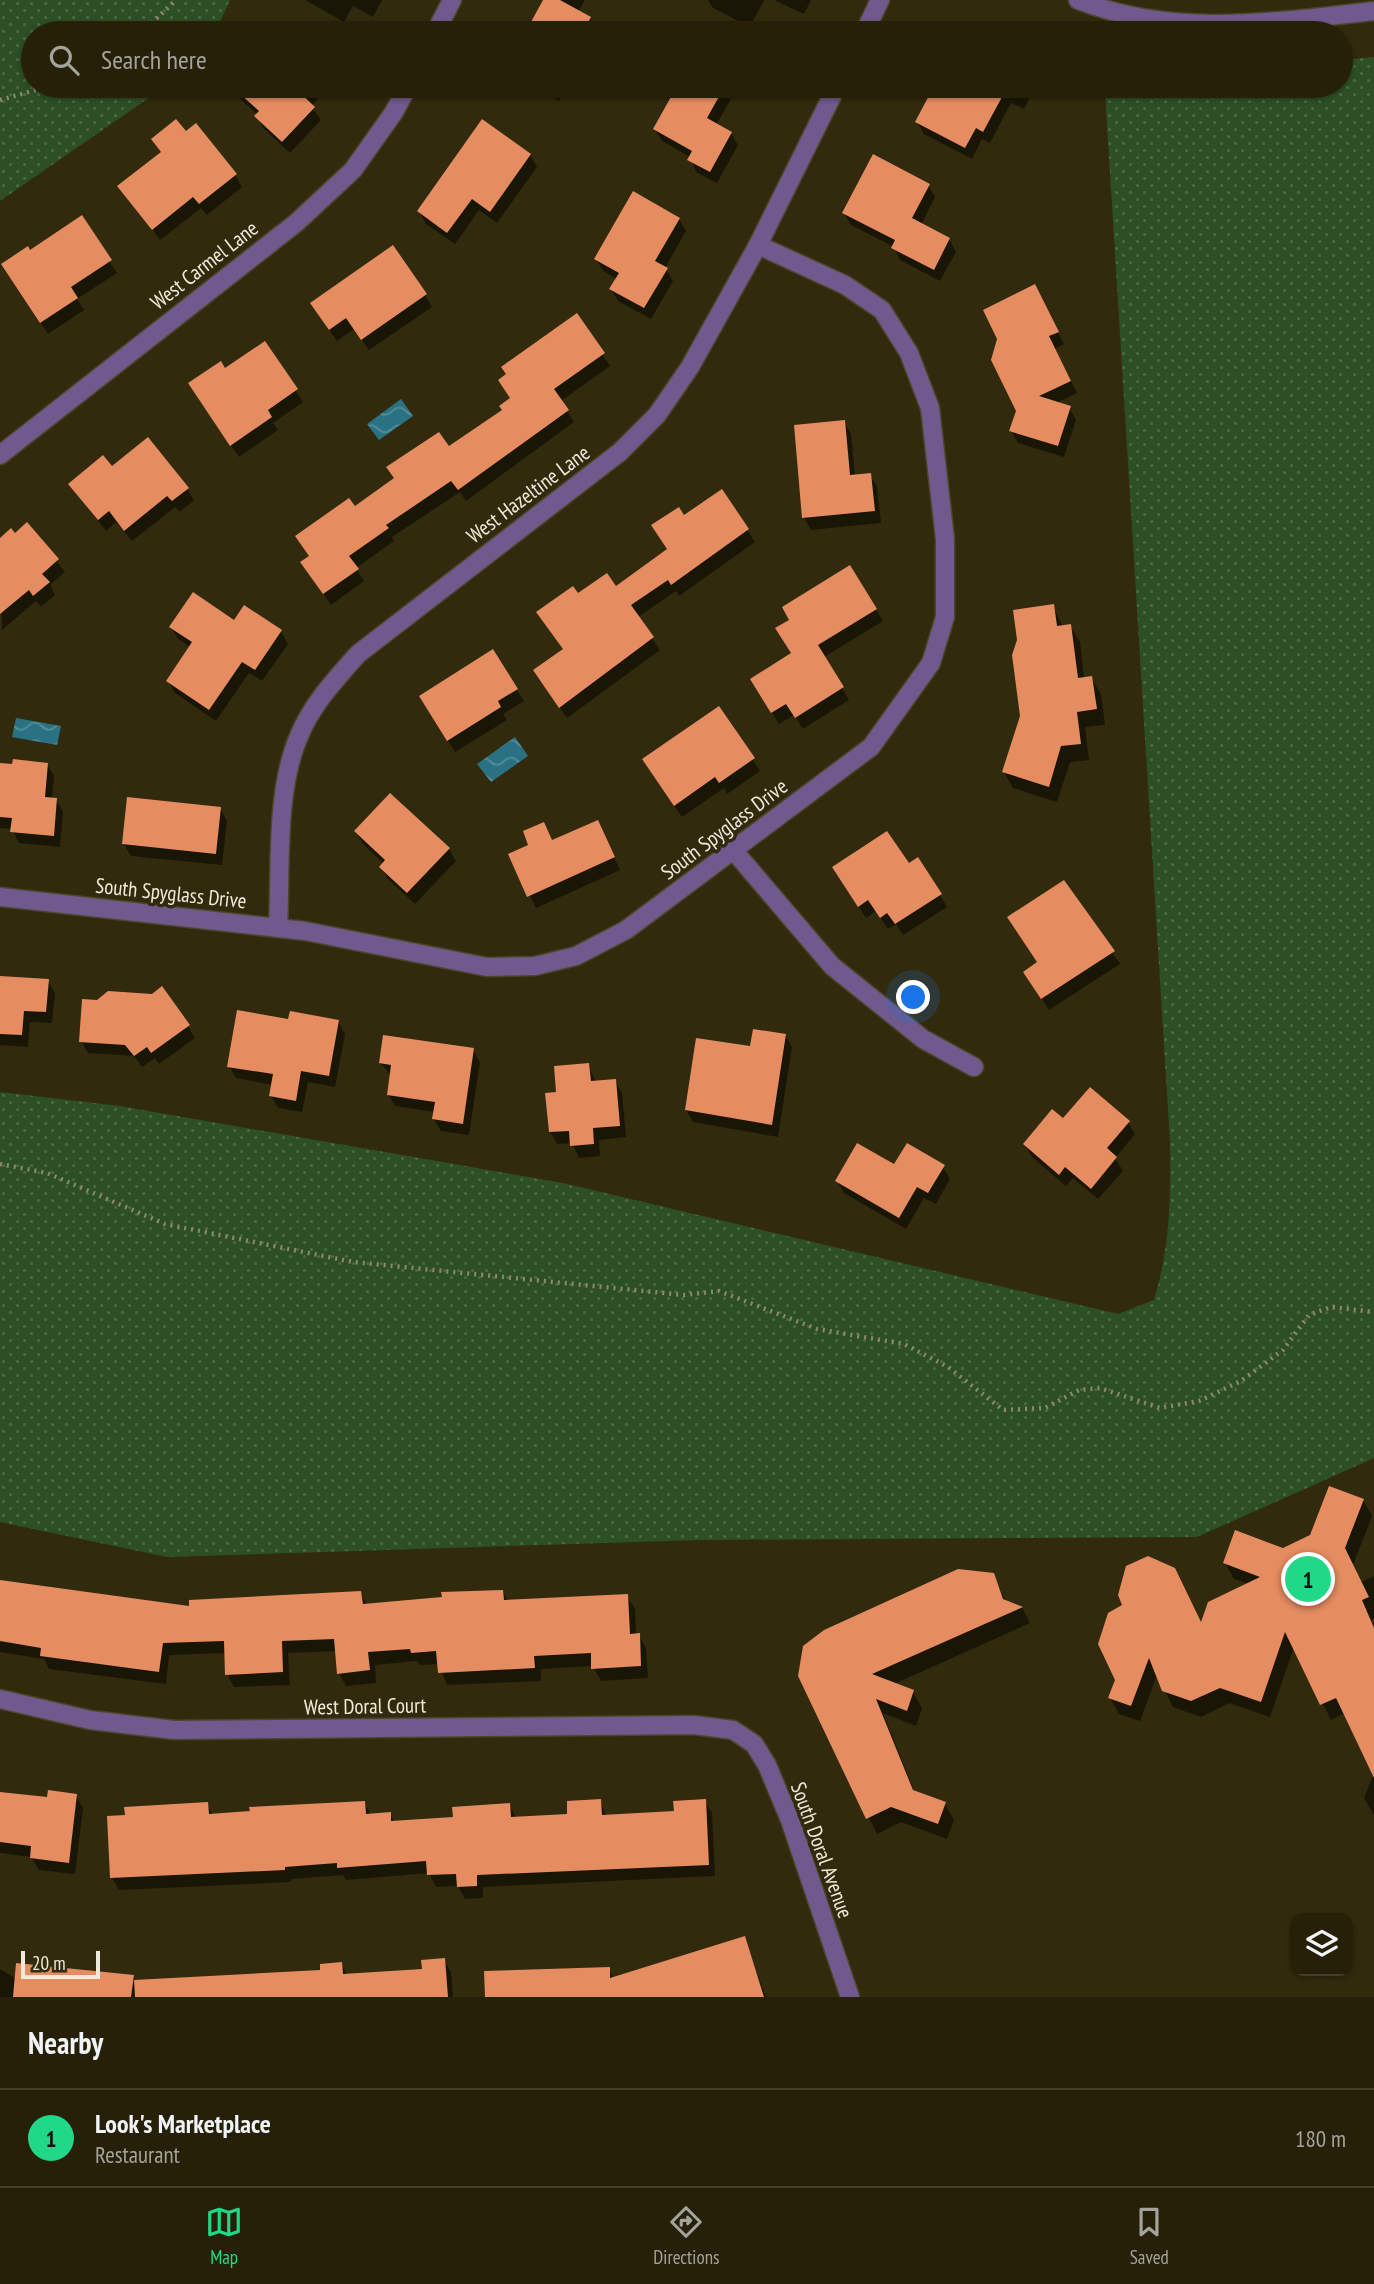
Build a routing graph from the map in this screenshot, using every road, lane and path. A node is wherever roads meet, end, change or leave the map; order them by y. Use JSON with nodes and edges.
{"nodes":[{"id":1,"x":176,"y":0,"type":"edge"},
{"id":2,"x":452,"y":0,"type":"edge"},
{"id":3,"x":880,"y":0,"type":"edge"},
{"id":4,"x":1078,"y":0,"type":"edge"},
{"id":5,"x":1374,"y":11,"type":"edge"},
{"id":6,"x":154,"y":21,"type":"edge"},
{"id":7,"x":441,"y":21,"type":"edge"},
{"id":8,"x":870,"y":21,"type":"edge"},
{"id":9,"x":1163,"y":21,"type":"edge"},
{"id":10,"x":1278,"y":21,"type":"edge"},
{"id":11,"x":21,"y":94,"type":"edge"},
{"id":12,"x":402,"y":98,"type":"edge"},
{"id":13,"x":832,"y":98,"type":"edge"},
{"id":14,"x":0,"y":100,"type":"edge"},
{"id":15,"x":758,"y":245,"type":"junction"},
{"id":16,"x":0,"y":455,"type":"edge"},
{"id":17,"x":734,"y":851,"type":"junction"},
{"id":18,"x":0,"y":897,"type":"edge"},
{"id":19,"x":278,"y":928,"type":"junction"},
{"id":20,"x":974,"y":1067,"type":"dead end"},
{"id":21,"x":0,"y":1164,"type":"edge"},
{"id":22,"x":1374,"y":1312,"type":"edge"},
{"id":23,"x":0,"y":1699,"type":"edge"},
{"id":24,"x":733,"y":1730,"type":"joint"},
{"id":25,"x":850,"y":1997,"type":"edge"}],
"edges":[{"from":1,"to":6,"type":"path"},
{"from":2,"to":7,"type":"street"},
{"from":3,"to":8,"type":"street"},
{"from":4,"to":9,"type":"street"},
{"from":5,"to":10,"type":"street"},
{"from":11,"to":14,"type":"path"},
{"from":12,"to":16,"type":"street","name":"West Carmel Lane"},
{"from":13,"to":15,"type":"street","name":"West Hazeltine Lane"},
{"from":15,"to":17,"type":"street","name":"South Spyglass Drive"},
{"from":15,"to":19,"type":"street","name":"West Hazeltine Lane"},
{"from":17,"to":19,"type":"street","name":"South Spyglass Drive"},
{"from":17,"to":20,"type":"street"},
{"from":18,"to":19,"type":"street","name":"South Spyglass Drive"},
{"from":21,"to":22,"type":"path"},
{"from":23,"to":24,"type":"street","name":"West Doral Court"},
{"from":24,"to":25,"type":"street","name":"South Doral Avenue"}]}
